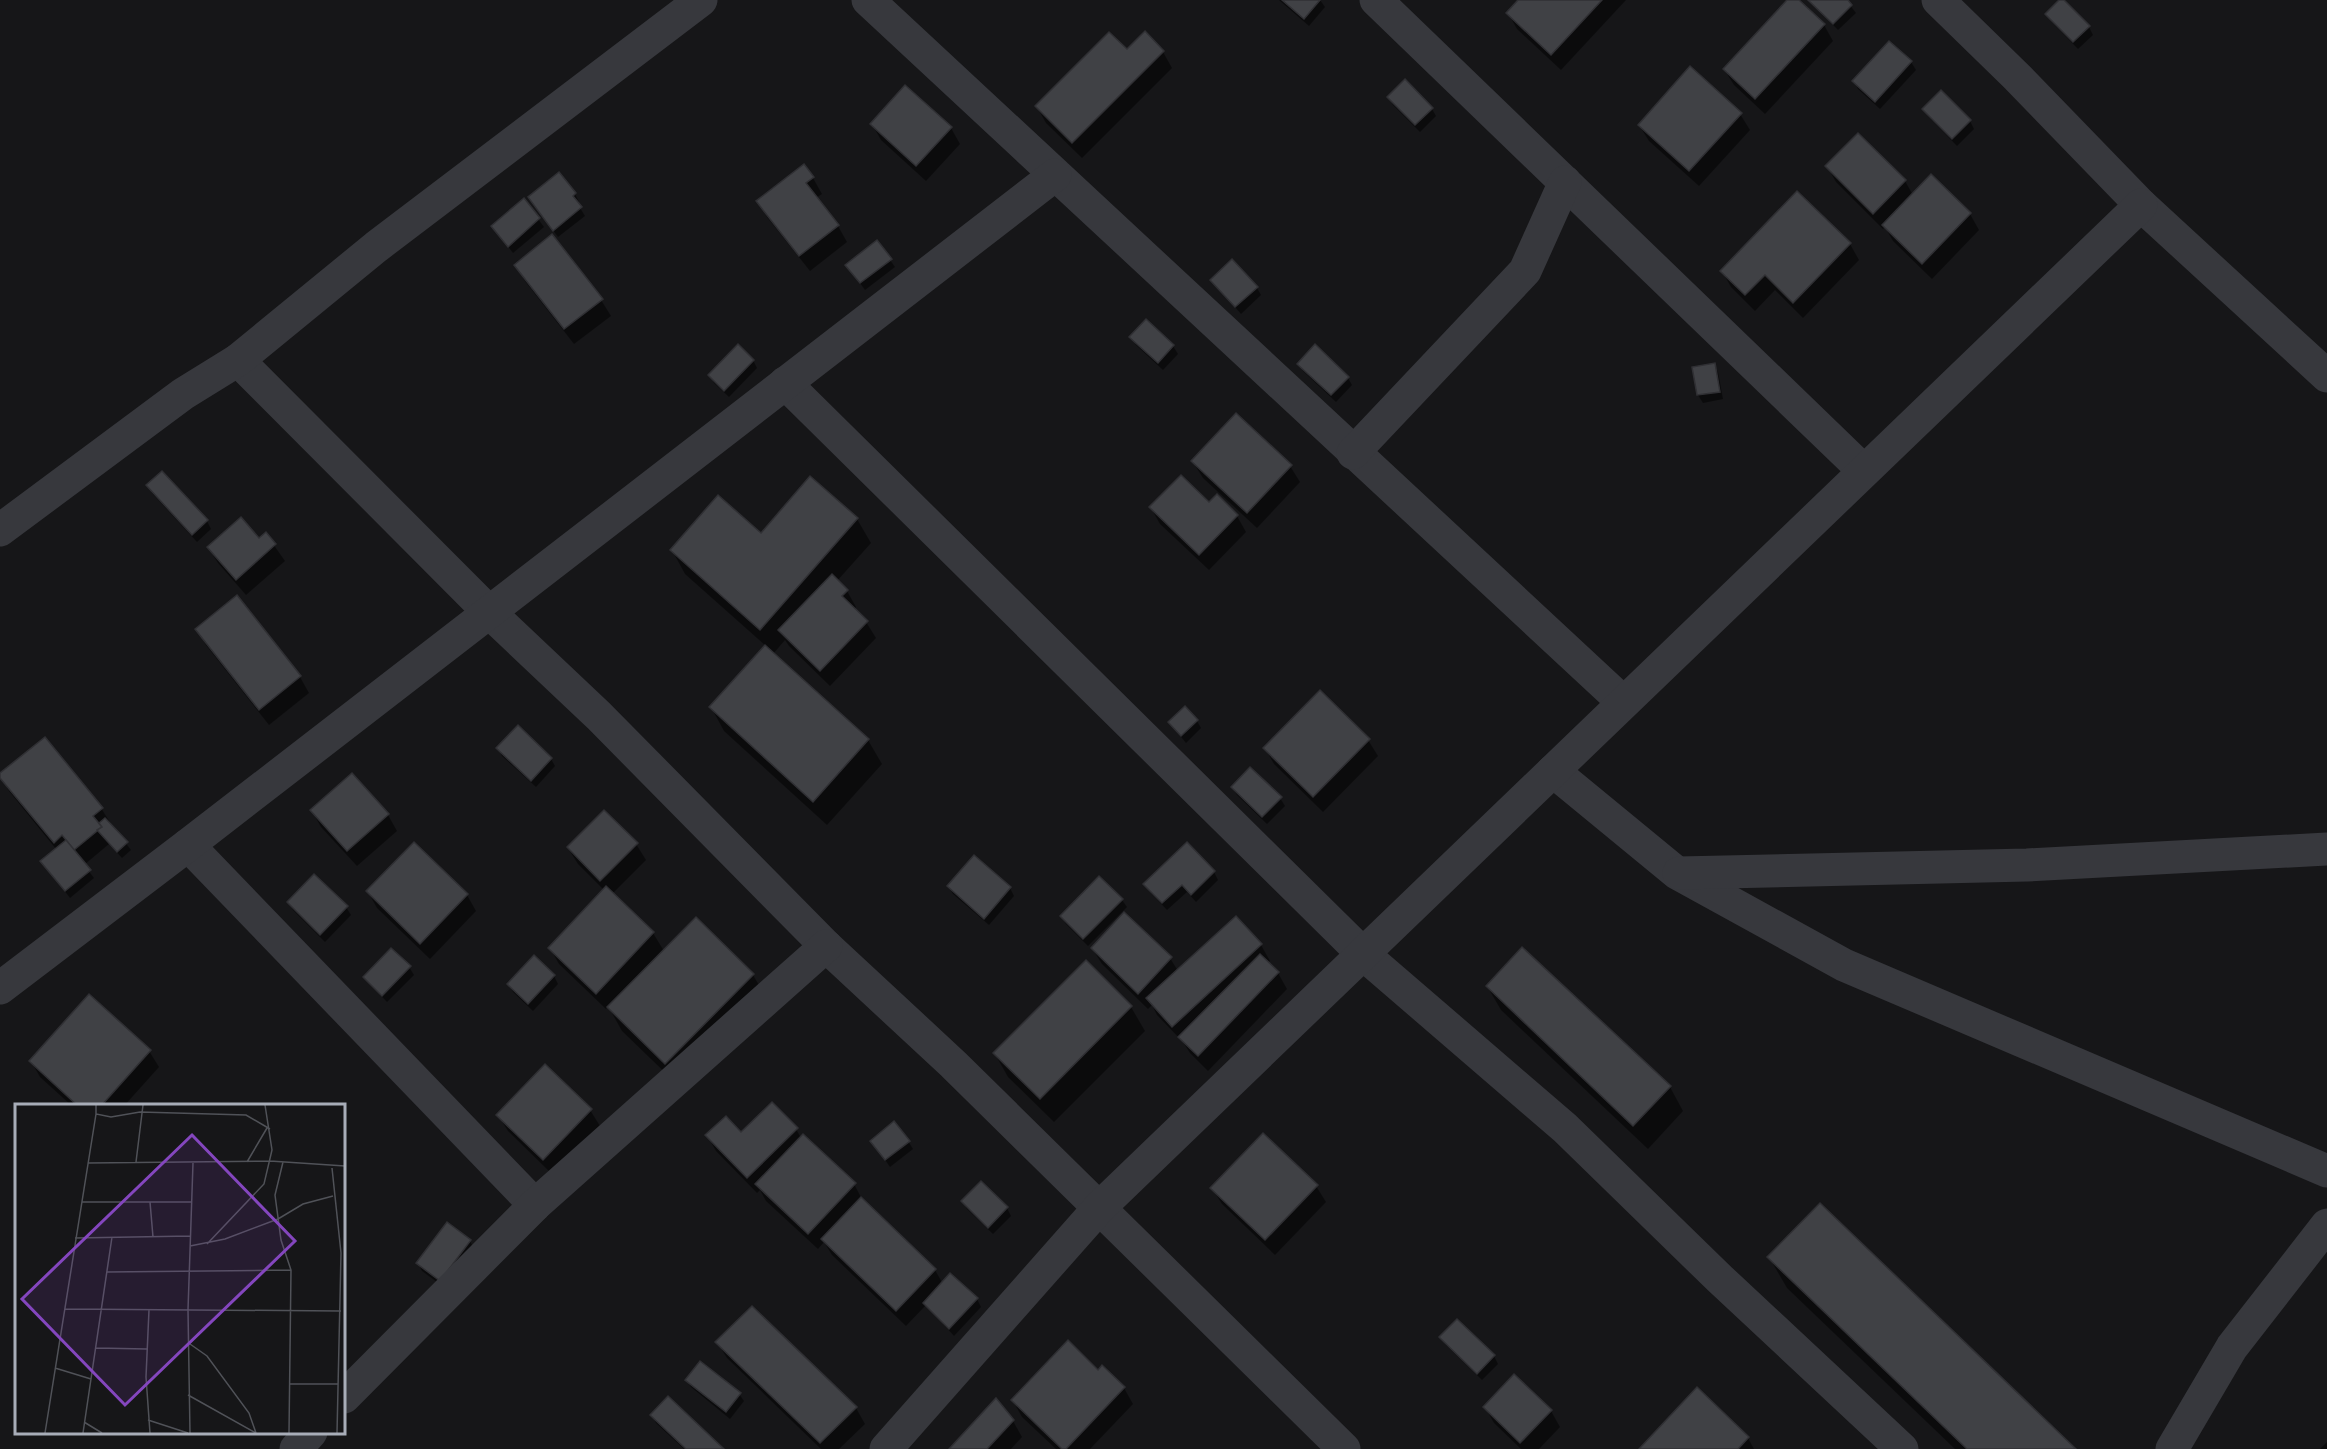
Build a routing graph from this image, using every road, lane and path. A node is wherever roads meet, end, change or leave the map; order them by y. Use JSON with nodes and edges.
{"nodes":[{"id":1,"x":701,"y":0,"type":"edge"},
{"id":2,"x":868,"y":0,"type":"edge"},
{"id":3,"x":1376,"y":0,"type":"edge"},
{"id":4,"x":1938,"y":0,"type":"edge"},
{"id":5,"x":1055,"y":175,"type":"junction"},
{"id":6,"x":1564,"y":182,"type":"junction"},
{"id":7,"x":2141,"y":205,"type":"junction"},
{"id":8,"x":238,"y":360,"type":"junction"},
{"id":9,"x":2327,"y":376,"type":"edge"},
{"id":10,"x":785,"y":383,"type":"junction"},
{"id":11,"x":1353,"y":453,"type":"junction"},
{"id":12,"x":1864,"y":471,"type":"junction"},
{"id":13,"x":0,"y":530,"type":"edge"},
{"id":14,"x":489,"y":611,"type":"junction"},
{"id":15,"x":1623,"y":702,"type":"junction"},
{"id":16,"x":1553,"y":771,"type":"junction"},
{"id":17,"x":188,"y":845,"type":"junction"},
{"id":18,"x":2327,"y":849,"type":"edge"},
{"id":19,"x":1677,"y":873,"type":"junction"},
{"id":20,"x":826,"y":946,"type":"junction"},
{"id":21,"x":1363,"y":954,"type":"junction"},
{"id":22,"x":0,"y":988,"type":"edge"},
{"id":23,"x":2327,"y":1171,"type":"edge"},
{"id":24,"x":535,"y":1205,"type":"junction"},
{"id":25,"x":1099,"y":1208,"type":"junction"},
{"id":26,"x":2327,"y":1225,"type":"edge"},
{"id":27,"x":345,"y":1395,"type":"edge"},
{"id":28,"x":309,"y":1434,"type":"edge"},
{"id":29,"x":296,"y":1449,"type":"edge"},
{"id":30,"x":886,"y":1449,"type":"edge"},
{"id":31,"x":1344,"y":1449,"type":"edge"},
{"id":32,"x":1902,"y":1449,"type":"edge"},
{"id":33,"x":2172,"y":1449,"type":"edge"}],
"edges":[{"from":1,"to":8,"type":"street"},
{"from":2,"to":5,"type":"street"},
{"from":3,"to":6,"type":"street"},
{"from":4,"to":7,"type":"street"},
{"from":5,"to":10,"type":"street"},
{"from":5,"to":11,"type":"street"},
{"from":6,"to":11,"type":"street"},
{"from":6,"to":12,"type":"street"},
{"from":7,"to":9,"type":"street"},
{"from":7,"to":12,"type":"street"},
{"from":8,"to":13,"type":"street"},
{"from":8,"to":14,"type":"street"},
{"from":10,"to":14,"type":"street"},
{"from":10,"to":21,"type":"street"},
{"from":11,"to":15,"type":"street"},
{"from":12,"to":15,"type":"street"},
{"from":14,"to":17,"type":"street"},
{"from":14,"to":20,"type":"street"},
{"from":15,"to":16,"type":"street"},
{"from":16,"to":19,"type":"street"},
{"from":16,"to":21,"type":"street"},
{"from":17,"to":22,"type":"street"},
{"from":17,"to":24,"type":"street"},
{"from":18,"to":19,"type":"street"},
{"from":19,"to":23,"type":"street"},
{"from":20,"to":24,"type":"street"},
{"from":20,"to":25,"type":"street"},
{"from":21,"to":25,"type":"street"},
{"from":21,"to":32,"type":"street"},
{"from":24,"to":27,"type":"street"},
{"from":25,"to":30,"type":"street"},
{"from":25,"to":31,"type":"street"},
{"from":26,"to":33,"type":"street"},
{"from":28,"to":29,"type":"street"}]}
